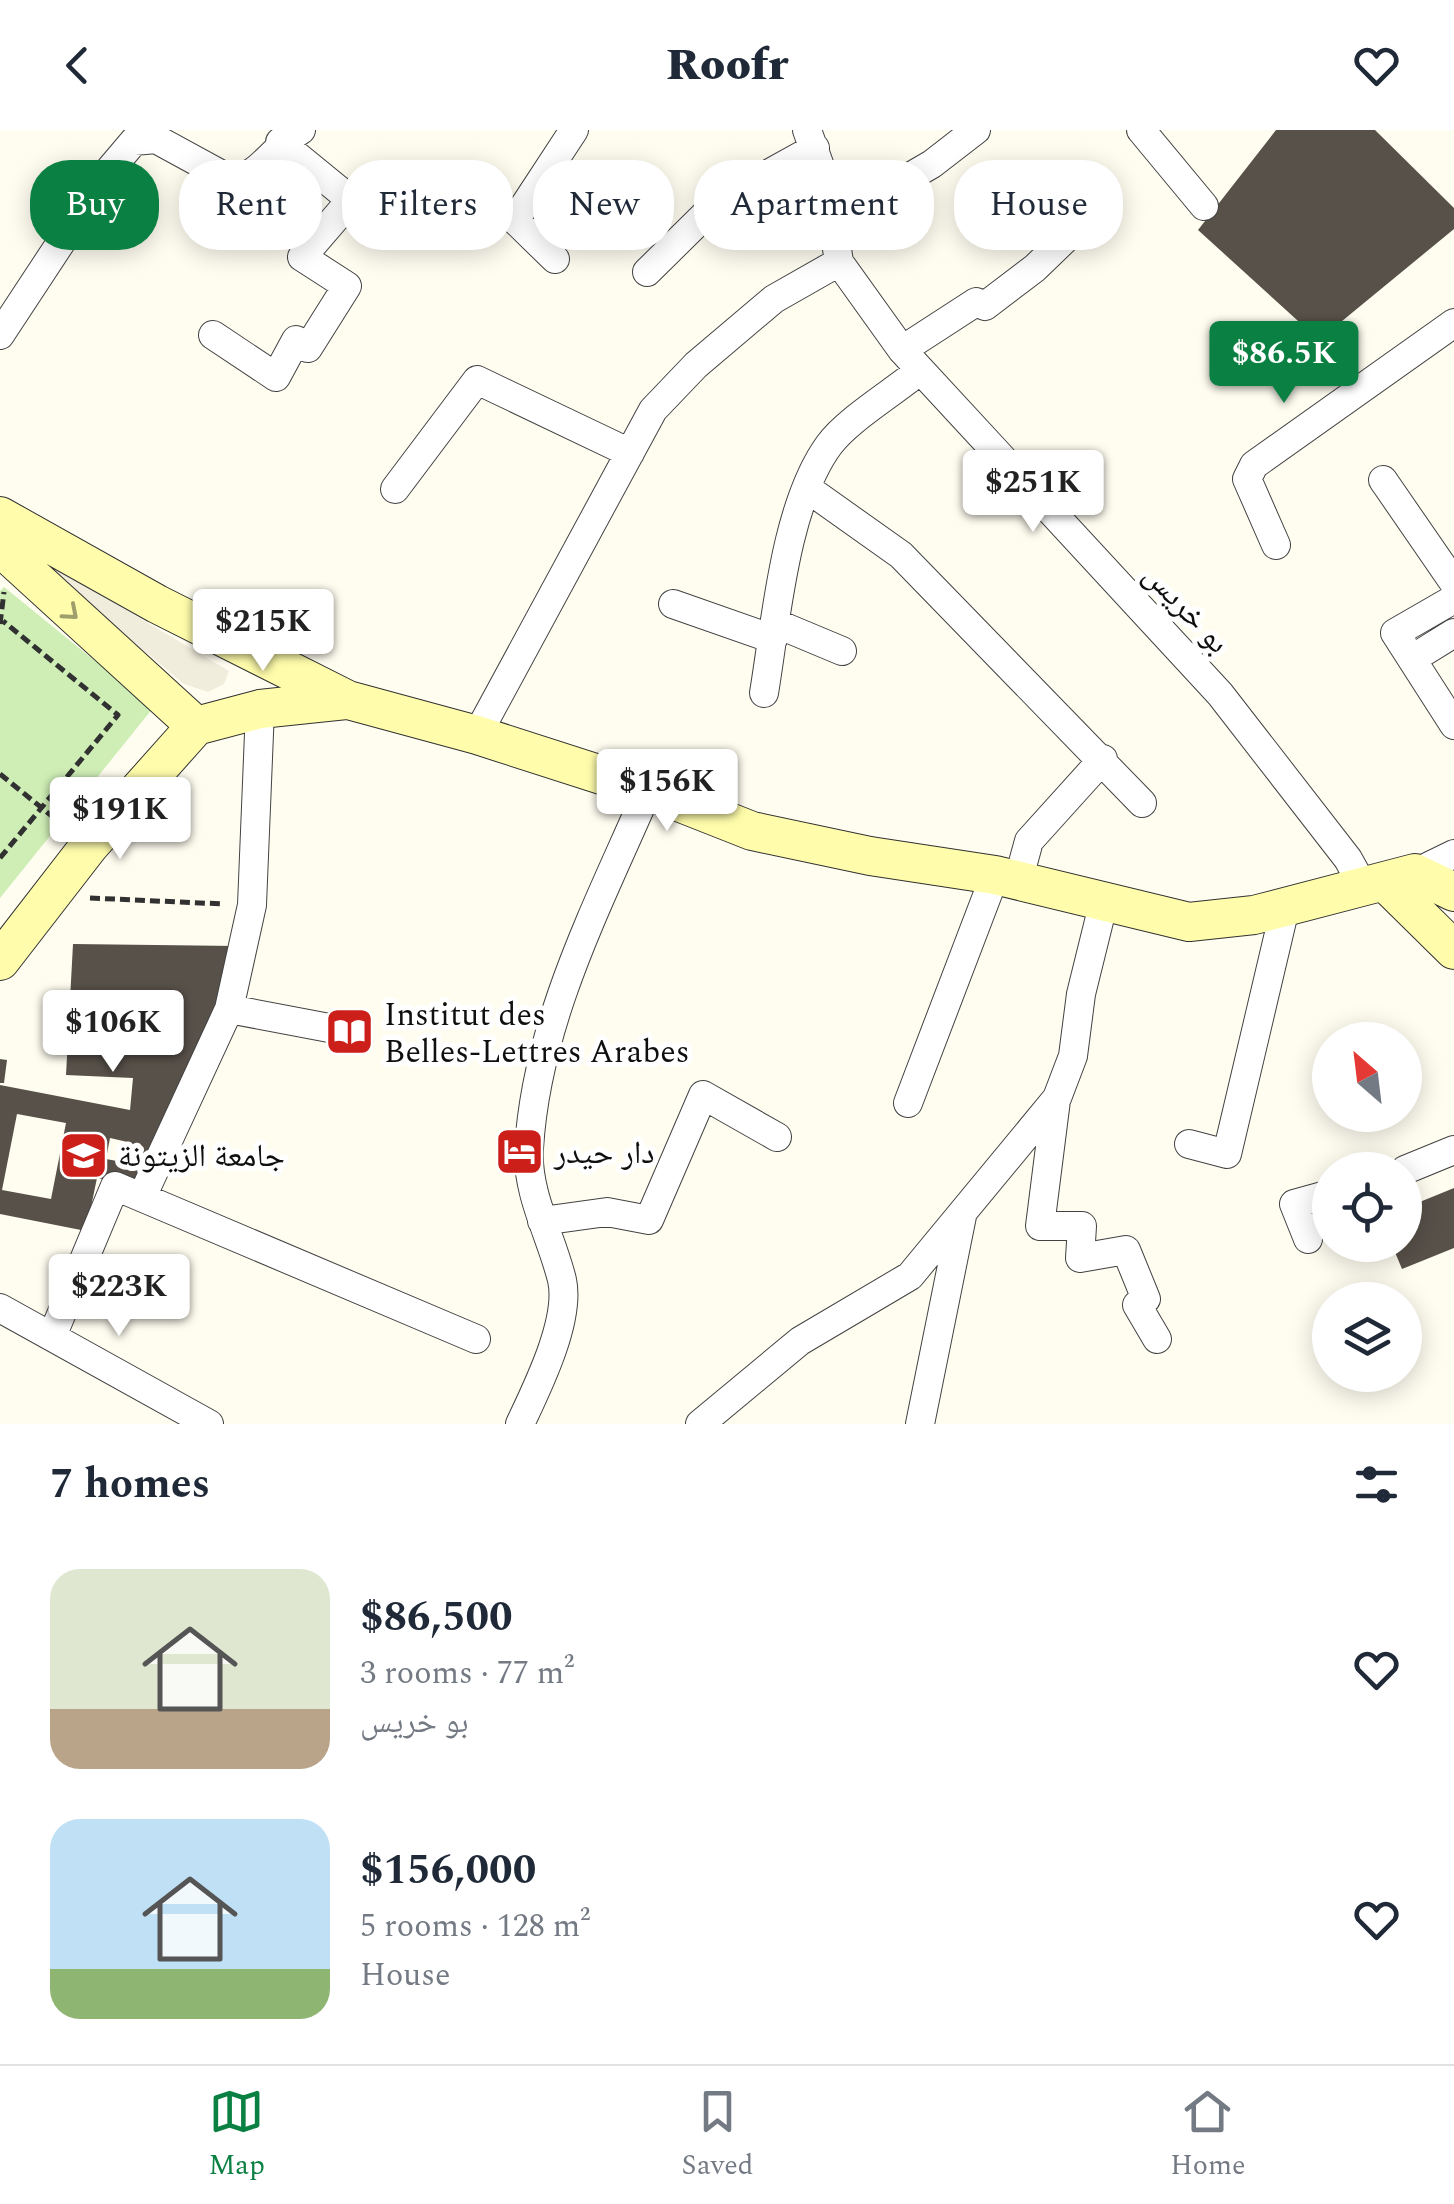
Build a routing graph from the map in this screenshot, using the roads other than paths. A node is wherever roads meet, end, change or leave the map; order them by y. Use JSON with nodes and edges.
{"nodes":[{"id":1,"x":574,"y":130,"type":"edge"},
{"id":2,"x":976,"y":130,"type":"edge"},
{"id":3,"x":1141,"y":130,"type":"edge"},
{"id":4,"x":290,"y":136,"type":"edge"},
{"id":5,"x":811,"y":139,"type":"edge"},
{"id":6,"x":934,"y":162,"type":"edge"},
{"id":7,"x":1204,"y":206,"type":"dead end"},
{"id":8,"x":838,"y":250,"type":"edge"},
{"id":9,"x":1054,"y":250,"type":"edge"},
{"id":10,"x":555,"y":259,"type":"dead end"},
{"id":11,"x":840,"y":262,"type":"junction"},
{"id":12,"x":648,"y":272,"type":"dead end"},
{"id":13,"x":1454,"y":324,"type":"edge"},
{"id":14,"x":0,"y":334,"type":"edge"},
{"id":15,"x":213,"y":335,"type":"dead end"},
{"id":16,"x":911,"y":360,"type":"junction"},
{"id":17,"x":630,"y":453,"type":"junction"},
{"id":18,"x":1383,"y":480,"type":"dead end"},
{"id":19,"x":395,"y":488,"type":"dead end"},
{"id":20,"x":808,"y":489,"type":"junction"},
{"id":21,"x":0,"y":516,"type":"edge"},
{"id":22,"x":1276,"y":544,"type":"dead end"},
{"id":23,"x":1445,"y":552,"type":"edge"},
{"id":24,"x":1,"y":553,"type":"edge"},
{"id":25,"x":1454,"y":583,"type":"edge"},
{"id":26,"x":1454,"y":599,"type":"edge"},
{"id":27,"x":673,"y":604,"type":"dead end"},
{"id":28,"x":774,"y":631,"type":"junction"},
{"id":29,"x":1454,"y":633,"type":"edge"},
{"id":30,"x":842,"y":650,"type":"dead end"},
{"id":31,"x":1412,"y":658,"type":"junction"},
{"id":32,"x":764,"y":693,"type":"dead end"},
{"id":33,"x":348,"y":700,"type":"junction"},
{"id":34,"x":260,"y":709,"type":"junction"},
{"id":35,"x":1454,"y":724,"type":"edge"},
{"id":36,"x":196,"y":726,"type":"junction"},
{"id":37,"x":477,"y":735,"type":"junction"},
{"id":38,"x":1104,"y":759,"type":"junction"},
{"id":39,"x":648,"y":790,"type":"junction"},
{"id":40,"x":1142,"y":803,"type":"dead end"},
{"id":41,"x":1454,"y":854,"type":"edge"},
{"id":42,"x":1007,"y":878,"type":"junction"},
{"id":43,"x":1389,"y":881,"type":"junction"},
{"id":44,"x":1454,"y":892,"type":"edge"},
{"id":45,"x":1104,"y":901,"type":"junction"},
{"id":46,"x":1285,"y":908,"type":"junction"},
{"id":47,"x":1454,"y":950,"type":"edge"},
{"id":48,"x":0,"y":961,"type":"edge"},
{"id":49,"x":229,"y":1008,"type":"junction"},
{"id":50,"x":345,"y":1032,"type":"dead end"},
{"id":51,"x":1056,"y":1098,"type":"junction"},
{"id":52,"x":908,"y":1103,"type":"dead end"},
{"id":53,"x":777,"y":1137,"type":"dead end"},
{"id":54,"x":1189,"y":1144,"type":"dead end"},
{"id":55,"x":1454,"y":1150,"type":"edge"},
{"id":56,"x":1422,"y":1163,"type":"edge"},
{"id":57,"x":142,"y":1197,"type":"junction"},
{"id":58,"x":1312,"y":1199,"type":"edge"},
{"id":59,"x":964,"y":1210,"type":"junction"},
{"id":60,"x":542,"y":1221,"type":"junction"},
{"id":61,"x":1308,"y":1239,"type":"dead end"},
{"id":62,"x":0,"y":1308,"type":"edge"},
{"id":63,"x":52,"y":1334,"type":"junction"},
{"id":64,"x":476,"y":1339,"type":"dead end"},
{"id":65,"x":1157,"y":1340,"type":"dead end"},
{"id":66,"x":709,"y":1421,"type":"edge"},
{"id":67,"x":209,"y":1424,"type":"edge"},
{"id":68,"x":520,"y":1424,"type":"edge"},
{"id":69,"x":920,"y":1424,"type":"edge"}],
"edges":[{"from":1,"to":10,"type":"street"},
{"from":2,"to":6,"type":"street"},
{"from":3,"to":7,"type":"street"},
{"from":4,"to":14,"type":"street"},
{"from":4,"to":15,"type":"street"},
{"from":5,"to":12,"type":"street"},
{"from":8,"to":11,"type":"street","name":"بو خريس"},
{"from":9,"to":16,"type":"street"},
{"from":11,"to":16,"type":"street","name":"بو خريس"},
{"from":11,"to":17,"type":"street"},
{"from":13,"to":22,"type":"street"},
{"from":16,"to":20,"type":"street"},
{"from":16,"to":43,"type":"street","name":"بو خريس"},
{"from":17,"to":19,"type":"street"},
{"from":17,"to":37,"type":"street"},
{"from":18,"to":23,"type":"street"},
{"from":20,"to":28,"type":"street"},
{"from":20,"to":38,"type":"street"},
{"from":21,"to":33,"type":"street"},
{"from":23,"to":25,"type":"street"},
{"from":24,"to":36,"type":"street","one_way":true},
{"from":26,"to":31,"type":"street"},
{"from":27,"to":28,"type":"street"},
{"from":28,"to":30,"type":"street"},
{"from":28,"to":32,"type":"street"},
{"from":29,"to":31,"type":"street"},
{"from":31,"to":35,"type":"street"},
{"from":33,"to":34,"type":"street"},
{"from":33,"to":37,"type":"street"},
{"from":34,"to":36,"type":"street"},
{"from":34,"to":49,"type":"street"},
{"from":36,"to":48,"type":"street"},
{"from":37,"to":39,"type":"street"},
{"from":38,"to":40,"type":"street"},
{"from":38,"to":42,"type":"street"},
{"from":39,"to":42,"type":"street"},
{"from":39,"to":60,"type":"street"},
{"from":41,"to":43,"type":"street"},
{"from":42,"to":45,"type":"street"},
{"from":42,"to":52,"type":"street"},
{"from":43,"to":44,"type":"street"},
{"from":43,"to":46,"type":"street"},
{"from":43,"to":47,"type":"street"},
{"from":45,"to":46,"type":"street"},
{"from":45,"to":51,"type":"street"},
{"from":46,"to":54,"type":"street"},
{"from":49,"to":50,"type":"street"},
{"from":49,"to":57,"type":"street"},
{"from":51,"to":59,"type":"street"},
{"from":51,"to":65,"type":"street"},
{"from":53,"to":60,"type":"street"},
{"from":55,"to":56,"type":"street"},
{"from":57,"to":63,"type":"street"},
{"from":57,"to":64,"type":"street"},
{"from":58,"to":61,"type":"street"},
{"from":59,"to":66,"type":"street"},
{"from":59,"to":69,"type":"street"},
{"from":60,"to":68,"type":"street"},
{"from":62,"to":63,"type":"street"},
{"from":63,"to":67,"type":"street"}]}
